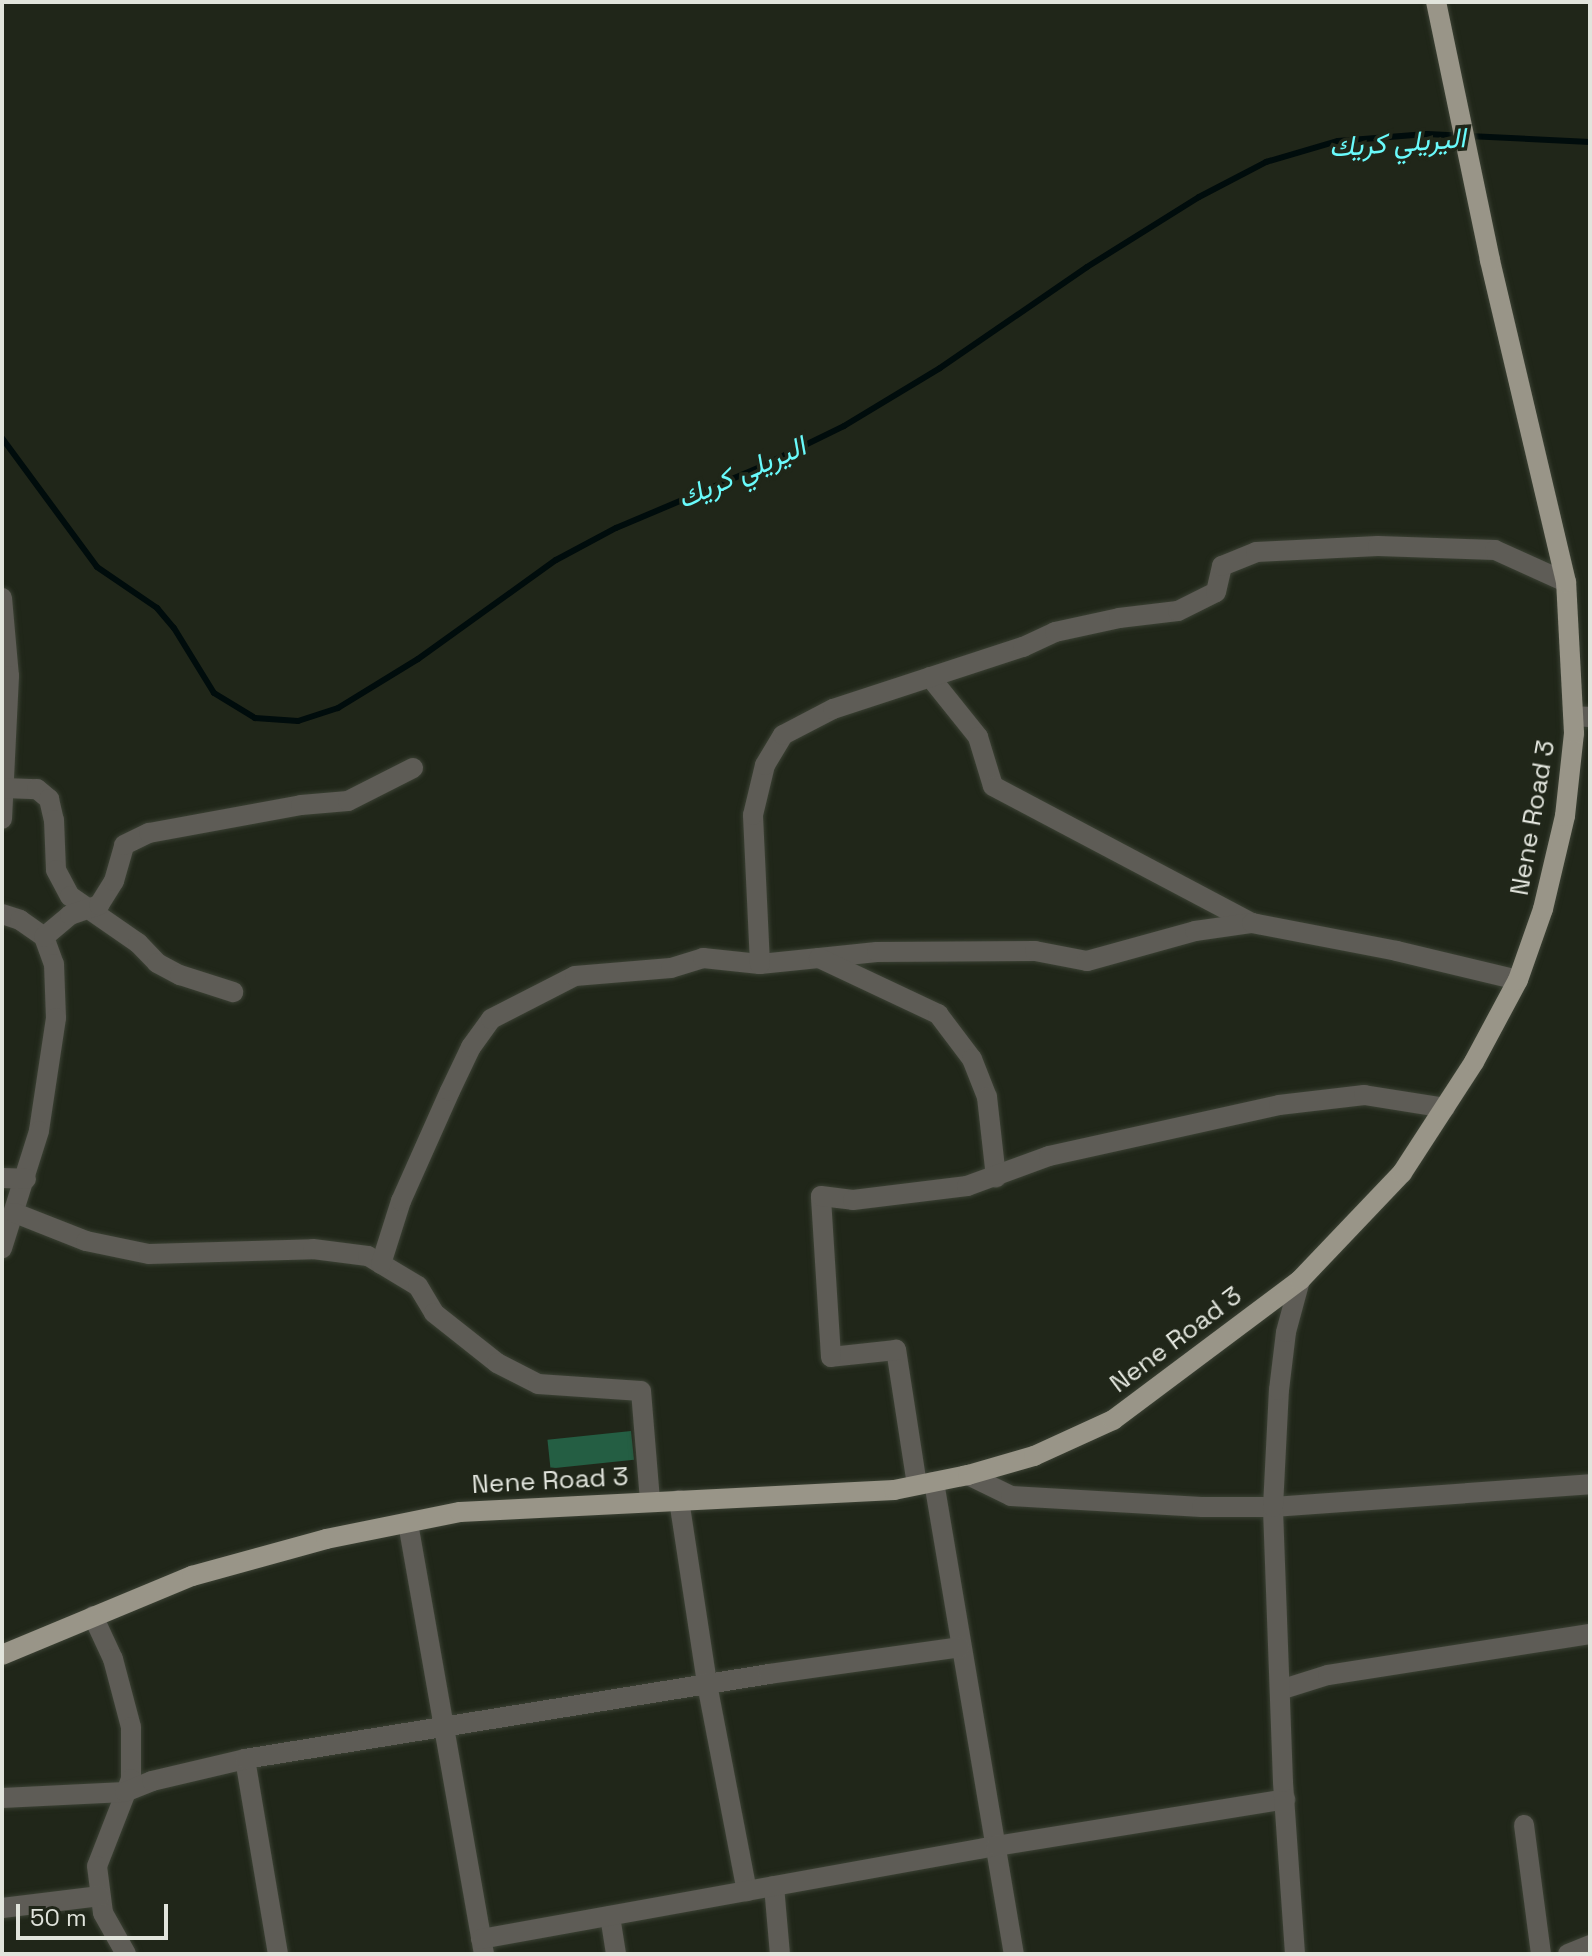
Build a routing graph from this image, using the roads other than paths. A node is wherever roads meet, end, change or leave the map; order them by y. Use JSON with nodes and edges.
{"nodes":[{"id":1,"x":1436,"y":2,"type":"edge"},
{"id":2,"x":1566,"y":582,"type":"junction"},
{"id":3,"x":2,"y":598,"type":"edge"},
{"id":4,"x":930,"y":677,"type":"junction"},
{"id":5,"x":1582,"y":717,"type":"edge"},
{"id":6,"x":413,"y":768,"type":"dead end"},
{"id":7,"x":4,"y":788,"type":"junction"},
{"id":8,"x":2,"y":819,"type":"edge"},
{"id":9,"x":89,"y":909,"type":"junction"},
{"id":10,"x":2,"y":914,"type":"edge"},
{"id":11,"x":1252,"y":923,"type":"junction"},
{"id":12,"x":44,"y":937,"type":"junction"},
{"id":13,"x":819,"y":958,"type":"junction"},
{"id":14,"x":760,"y":964,"type":"junction"},
{"id":15,"x":1518,"y":980,"type":"junction"},
{"id":16,"x":233,"y":992,"type":"dead end"},
{"id":17,"x":1445,"y":1108,"type":"junction"},
{"id":18,"x":996,"y":1177,"type":"junction"},
{"id":19,"x":2,"y":1178,"type":"edge"},
{"id":20,"x":26,"y":1179,"type":"junction"},
{"id":21,"x":15,"y":1213,"type":"junction"},
{"id":22,"x":2,"y":1248,"type":"edge"},
{"id":23,"x":381,"y":1264,"type":"junction"},
{"id":24,"x":1300,"y":1280,"type":"junction"},
{"id":25,"x":968,"y":1475,"type":"junction"},
{"id":26,"x":925,"y":1484,"type":"junction"},
{"id":27,"x":1590,"y":1484,"type":"edge"},
{"id":28,"x":679,"y":1500,"type":"junction"},
{"id":29,"x":650,"y":1501,"type":"junction"},
{"id":30,"x":1273,"y":1507,"type":"junction"},
{"id":31,"x":408,"y":1523,"type":"junction"},
{"id":32,"x":93,"y":1616,"type":"junction"},
{"id":33,"x":1590,"y":1634,"type":"edge"},
{"id":34,"x":960,"y":1647,"type":"junction"},
{"id":35,"x":2,"y":1655,"type":"edge"},
{"id":36,"x":707,"y":1684,"type":"junction"},
{"id":37,"x":1280,"y":1690,"type":"junction"},
{"id":38,"x":443,"y":1729,"type":"junction"},
{"id":39,"x":245,"y":1759,"type":"junction"},
{"id":40,"x":125,"y":1792,"type":"junction"},
{"id":41,"x":2,"y":1798,"type":"edge"},
{"id":42,"x":1285,"y":1799,"type":"junction"},
{"id":43,"x":1524,"y":1825,"type":"dead end"},
{"id":44,"x":996,"y":1846,"type":"junction"},
{"id":45,"x":774,"y":1886,"type":"junction"},
{"id":46,"x":747,"y":1891,"type":"junction"},
{"id":47,"x":100,"y":1896,"type":"junction"},
{"id":48,"x":2,"y":1908,"type":"edge"},
{"id":49,"x":610,"y":1916,"type":"junction"},
{"id":50,"x":1590,"y":1945,"type":"edge"},
{"id":51,"x":483,"y":1946,"type":"edge"},
{"id":52,"x":126,"y":1954,"type":"edge"},
{"id":53,"x":278,"y":1954,"type":"edge"},
{"id":54,"x":616,"y":1954,"type":"edge"},
{"id":55,"x":780,"y":1954,"type":"edge"},
{"id":56,"x":1014,"y":1954,"type":"edge"},
{"id":57,"x":1295,"y":1954,"type":"edge"},
{"id":58,"x":1541,"y":1954,"type":"edge"},
{"id":59,"x":1568,"y":1954,"type":"edge"}],
"edges":[{"from":1,"to":2,"type":"main road","name":"Nene Road 3"},
{"from":2,"to":4,"type":"street"},
{"from":2,"to":5,"type":"main road","name":"Nene Road 3"},
{"from":3,"to":7,"type":"street"},
{"from":4,"to":11,"type":"street"},
{"from":4,"to":14,"type":"street"},
{"from":5,"to":15,"type":"main road","name":"Nene Road 3"},
{"from":6,"to":9,"type":"street"},
{"from":7,"to":8,"type":"street"},
{"from":7,"to":9,"type":"street"},
{"from":9,"to":12,"type":"street"},
{"from":9,"to":16,"type":"street"},
{"from":10,"to":12,"type":"street"},
{"from":11,"to":13,"type":"street"},
{"from":11,"to":15,"type":"street"},
{"from":12,"to":20,"type":"street"},
{"from":13,"to":14,"type":"street"},
{"from":13,"to":18,"type":"street"},
{"from":14,"to":23,"type":"street"},
{"from":15,"to":17,"type":"main road","name":"Nene Road 3"},
{"from":17,"to":18,"type":"street"},
{"from":17,"to":24,"type":"main road","name":"Nene Road 3"},
{"from":18,"to":26,"type":"street"},
{"from":19,"to":20,"type":"street"},
{"from":20,"to":21,"type":"street"},
{"from":21,"to":22,"type":"street"},
{"from":21,"to":23,"type":"street"},
{"from":23,"to":29,"type":"street"},
{"from":24,"to":25,"type":"main road","name":"Nene Road 3"},
{"from":24,"to":30,"type":"street"},
{"from":25,"to":26,"type":"main road","name":"Nene Road 3"},
{"from":25,"to":30,"type":"street"},
{"from":26,"to":28,"type":"main road","name":"Nene Road 3"},
{"from":26,"to":34,"type":"street"},
{"from":27,"to":30,"type":"street"},
{"from":28,"to":29,"type":"main road","name":"Nene Road 3"},
{"from":28,"to":36,"type":"street"},
{"from":29,"to":31,"type":"main road","name":"Nene Road 3"},
{"from":30,"to":37,"type":"street"},
{"from":31,"to":32,"type":"main road","name":"Nene Road 3"},
{"from":31,"to":38,"type":"street"},
{"from":32,"to":35,"type":"main road","name":"Nene Road 3"},
{"from":32,"to":40,"type":"street"},
{"from":33,"to":37,"type":"street"},
{"from":34,"to":36,"type":"street"},
{"from":34,"to":44,"type":"street"},
{"from":36,"to":38,"type":"street"},
{"from":36,"to":46,"type":"street"},
{"from":37,"to":42,"type":"street"},
{"from":38,"to":39,"type":"street"},
{"from":38,"to":51,"type":"street"},
{"from":39,"to":40,"type":"street"},
{"from":39,"to":53,"type":"street"},
{"from":40,"to":41,"type":"street"},
{"from":40,"to":47,"type":"street"},
{"from":42,"to":44,"type":"street"},
{"from":42,"to":57,"type":"street"},
{"from":43,"to":58,"type":"street"},
{"from":44,"to":45,"type":"street"},
{"from":44,"to":56,"type":"street"},
{"from":45,"to":46,"type":"street"},
{"from":45,"to":55,"type":"street"},
{"from":46,"to":49,"type":"street"},
{"from":47,"to":48,"type":"street"},
{"from":47,"to":52,"type":"street"},
{"from":49,"to":51,"type":"street"},
{"from":49,"to":54,"type":"street"},
{"from":50,"to":59,"type":"street"}]}
